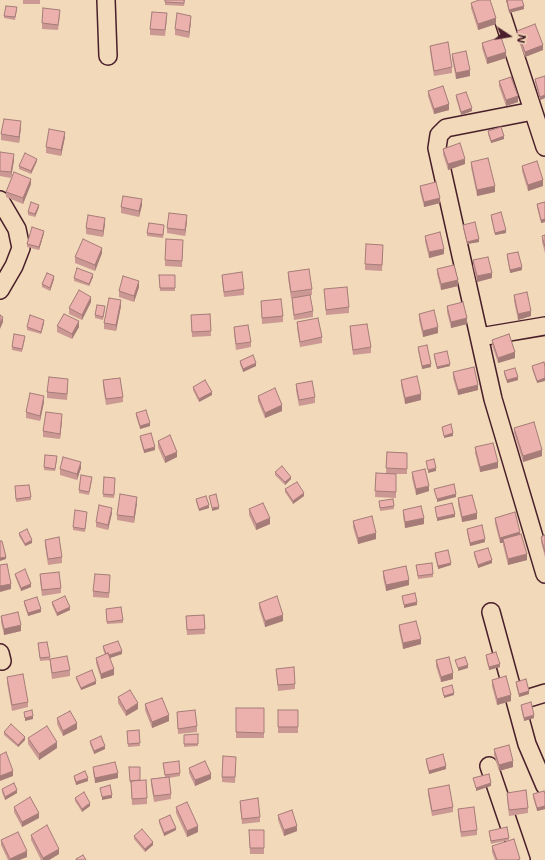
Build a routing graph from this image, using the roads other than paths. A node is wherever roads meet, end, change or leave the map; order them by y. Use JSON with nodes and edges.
{"nodes":[{"id":1,"x":106,"y":0,"type":"edge"},
{"id":2,"x":497,"y":0,"type":"edge"},
{"id":3,"x":108,"y":56,"type":"dead end"},
{"id":4,"x":533,"y":111,"type":"junction"},
{"id":5,"x":545,"y":147,"type":"edge"},
{"id":6,"x":0,"y":200,"type":"edge"},
{"id":7,"x":0,"y":290,"type":"edge"},
{"id":8,"x":545,"y":326,"type":"edge"},
{"id":9,"x":480,"y":337,"type":"junction"},
{"id":10,"x":545,"y":574,"type":"edge"},
{"id":11,"x":491,"y":612,"type":"dead end"},
{"id":12,"x":545,"y":693,"type":"edge"},
{"id":13,"x":516,"y":702,"type":"junction"},
{"id":14,"x":489,"y":766,"type":"dead end"},
{"id":15,"x":545,"y":786,"type":"edge"},
{"id":16,"x":521,"y":860,"type":"edge"}],
"edges":[{"from":1,"to":3,"type":"street"},
{"from":2,"to":4,"type":"street"},
{"from":4,"to":5,"type":"street"},
{"from":4,"to":9,"type":"street"},
{"from":6,"to":7,"type":"street"},
{"from":8,"to":9,"type":"street"},
{"from":9,"to":10,"type":"street"},
{"from":11,"to":13,"type":"street"},
{"from":12,"to":13,"type":"street"},
{"from":13,"to":15,"type":"street"},
{"from":14,"to":16,"type":"street"}]}
